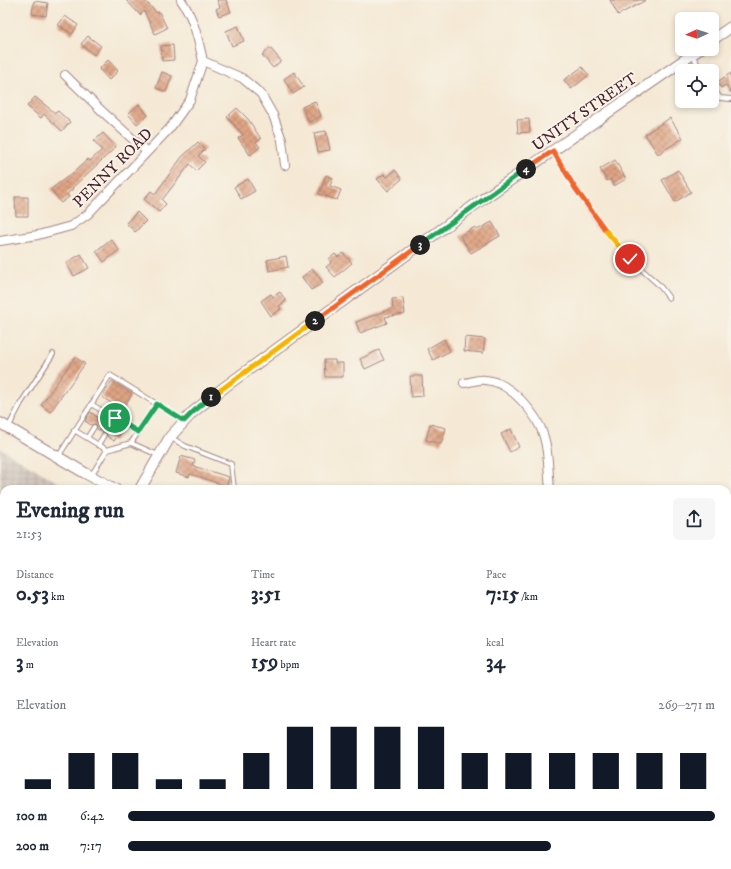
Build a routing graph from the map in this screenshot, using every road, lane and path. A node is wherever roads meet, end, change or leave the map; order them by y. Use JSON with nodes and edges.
{"nodes":[{"id":1,"x":181,"y":0,"type":"edge"},
{"id":2,"x":729,"y":30,"type":"edge"},
{"id":3,"x":719,"y":36,"type":"edge"},
{"id":4,"x":689,"y":56,"type":"edge"},
{"id":5,"x":204,"y":61,"type":"junction"},
{"id":6,"x":65,"y":75,"type":"dead end"},
{"id":7,"x":719,"y":97,"type":"edge"},
{"id":8,"x":731,"y":98,"type":"edge"},
{"id":9,"x":553,"y":151,"type":"junction"},
{"id":10,"x":147,"y":152,"type":"junction"},
{"id":11,"x":285,"y":166,"type":"dead end"},
{"id":12,"x":0,"y":241,"type":"edge"},
{"id":13,"x":669,"y":298,"type":"dead end"},
{"id":14,"x":53,"y":354,"type":"dead end"},
{"id":15,"x":464,"y":383,"type":"dead end"},
{"id":16,"x":91,"y":404,"type":"junction"},
{"id":17,"x":157,"y":404,"type":"junction"},
{"id":18,"x":104,"y":412,"type":"junction"},
{"id":19,"x":115,"y":418,"type":"junction"},
{"id":20,"x":100,"y":419,"type":"dead end"},
{"id":21,"x":184,"y":421,"type":"junction"},
{"id":22,"x":4,"y":426,"type":"edge"},
{"id":23,"x":110,"y":426,"type":"dead end"},
{"id":24,"x":94,"y":427,"type":"dead end"},
{"id":25,"x":74,"y":430,"type":"junction"},
{"id":26,"x":138,"y":432,"type":"junction"},
{"id":27,"x":104,"y":435,"type":"dead end"},
{"id":28,"x":170,"y":437,"type":"junction"},
{"id":29,"x":87,"y":438,"type":"junction"},
{"id":30,"x":131,"y":443,"type":"junction"},
{"id":31,"x":98,"y":445,"type":"junction"},
{"id":32,"x":107,"y":450,"type":"junction"},
{"id":33,"x":159,"y":456,"type":"junction"},
{"id":34,"x":58,"y":457,"type":"junction"},
{"id":35,"x":91,"y":476,"type":"junction"},
{"id":36,"x":108,"y":485,"type":"edge"},
{"id":37,"x":142,"y":485,"type":"edge"},
{"id":38,"x":234,"y":485,"type":"edge"},
{"id":39,"x":550,"y":485,"type":"edge"}],
"edges":[{"from":1,"to":5,"type":"street"},
{"from":2,"to":3,"type":"street"},
{"from":4,"to":9,"type":"street","name":"UNITY STREET"},
{"from":5,"to":10,"type":"street","name":"PENNY ROAD"},
{"from":5,"to":11,"type":"street"},
{"from":6,"to":10,"type":"street"},
{"from":7,"to":8,"type":"lane"},
{"from":9,"to":13,"type":"lane"},
{"from":9,"to":21,"type":"street","name":"UNITY STREET"},
{"from":10,"to":12,"type":"street","name":"PENNY ROAD"},
{"from":14,"to":22,"type":"lane"},
{"from":15,"to":39,"type":"street"},
{"from":16,"to":17,"type":"lane"},
{"from":16,"to":18,"type":"lane"},
{"from":16,"to":25,"type":"lane"},
{"from":17,"to":21,"type":"lane"},
{"from":17,"to":26,"type":"lane"},
{"from":18,"to":19,"type":"lane"},
{"from":18,"to":20,"type":"lane"},
{"from":19,"to":23,"type":"lane"},
{"from":19,"to":26,"type":"lane"},
{"from":21,"to":28,"type":"street","name":"UNITY STREET"},
{"from":22,"to":34,"type":"street"},
{"from":24,"to":29,"type":"lane"},
{"from":25,"to":29,"type":"lane"},
{"from":25,"to":34,"type":"lane"},
{"from":26,"to":30,"type":"lane"},
{"from":27,"to":31,"type":"lane"},
{"from":28,"to":33,"type":"street","name":"UNITY STREET"},
{"from":28,"to":38,"type":"lane"},
{"from":29,"to":31,"type":"lane"},
{"from":30,"to":32,"type":"lane"},
{"from":30,"to":33,"type":"lane"},
{"from":31,"to":32,"type":"lane"},
{"from":32,"to":35,"type":"lane"},
{"from":33,"to":37,"type":"street","name":"UNITY STREET"},
{"from":34,"to":35,"type":"street"},
{"from":35,"to":36,"type":"street"}]}
